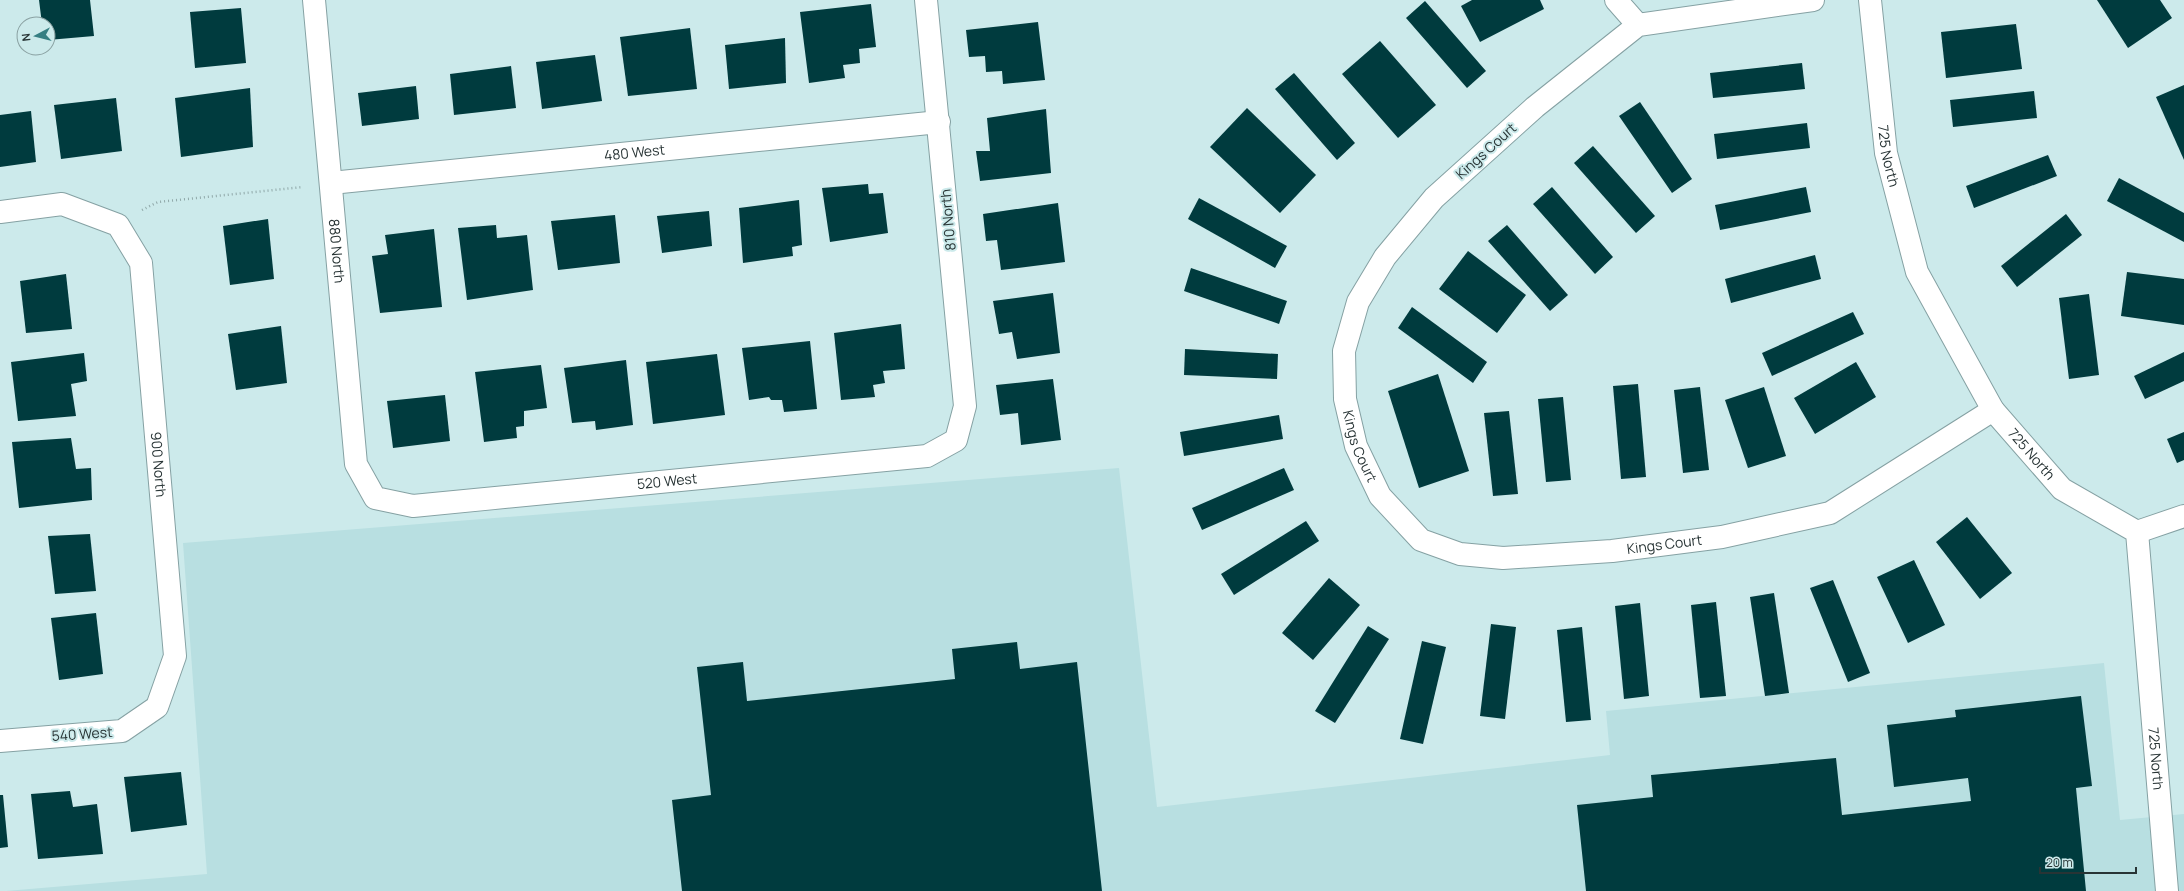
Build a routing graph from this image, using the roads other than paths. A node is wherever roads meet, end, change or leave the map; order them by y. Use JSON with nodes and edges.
{"nodes":[{"id":1,"x":314,"y":0,"type":"edge"},
{"id":2,"x":926,"y":0,"type":"edge"},
{"id":3,"x":1616,"y":0,"type":"edge"},
{"id":4,"x":1813,"y":0,"type":"edge"},
{"id":5,"x":1870,"y":0,"type":"edge"},
{"id":6,"x":1638,"y":25,"type":"junction"},
{"id":7,"x":939,"y":122,"type":"junction"},
{"id":8,"x":331,"y":184,"type":"junction"},
{"id":9,"x":0,"y":212,"type":"edge"},
{"id":10,"x":1993,"y":410,"type":"junction"},
{"id":11,"x":956,"y":440,"type":"joint"},
{"id":12,"x":375,"y":498,"type":"joint"},
{"id":13,"x":2184,"y":516,"type":"edge"},
{"id":14,"x":2137,"y":532,"type":"junction"},
{"id":15,"x":157,"y":707,"type":"joint"},
{"id":16,"x":0,"y":741,"type":"edge"},
{"id":17,"x":2167,"y":891,"type":"edge"}],
"edges":[{"from":1,"to":8,"type":"street","name":"880 North"},
{"from":2,"to":7,"type":"street","name":"810 North"},
{"from":3,"to":6,"type":"street"},
{"from":4,"to":6,"type":"street"},
{"from":5,"to":10,"type":"street","name":"725 North"},
{"from":6,"to":10,"type":"street","name":"Kings Court"},
{"from":7,"to":8,"type":"street","name":"480 West"},
{"from":7,"to":11,"type":"street","name":"810 North"},
{"from":8,"to":12,"type":"street","name":"880 North"},
{"from":9,"to":15,"type":"street","name":"900 North"},
{"from":10,"to":14,"type":"street","name":"725 North"},
{"from":11,"to":12,"type":"street","name":"520 West"},
{"from":13,"to":14,"type":"street"},
{"from":14,"to":17,"type":"street","name":"725 North"},
{"from":15,"to":16,"type":"street","name":"540 West"}]}
